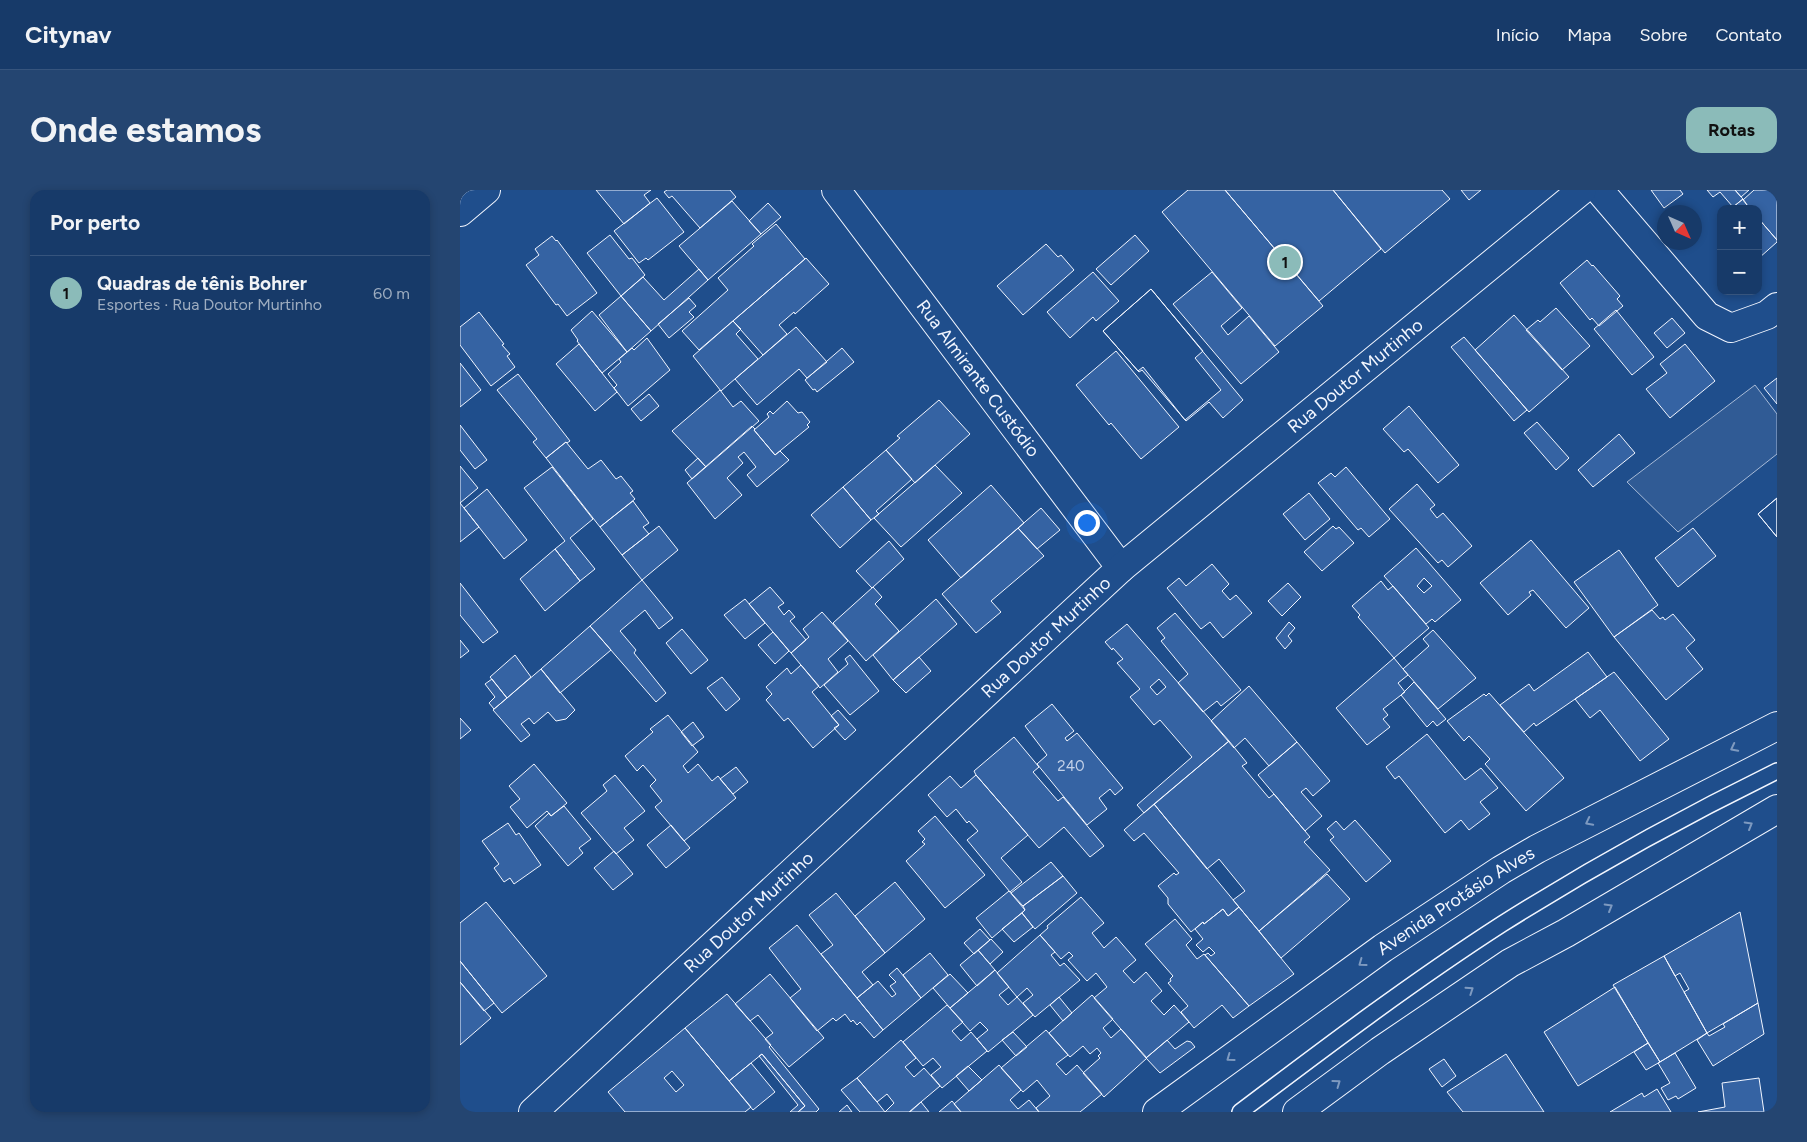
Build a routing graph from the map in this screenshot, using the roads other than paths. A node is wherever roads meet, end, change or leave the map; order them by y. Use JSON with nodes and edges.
{"nodes":[{"id":1,"x":486,"y":190,"type":"edge"},
{"id":2,"x":836,"y":190,"type":"edge"},
{"id":3,"x":1582,"y":190,"type":"edge"},
{"id":4,"x":1599,"y":190,"type":"edge"},
{"id":5,"x":460,"y":212,"type":"edge"},
{"id":6,"x":1777,"y":307,"type":"edge"},
{"id":7,"x":1121,"y":568,"type":"junction"},
{"id":8,"x":1777,"y":726,"type":"edge"},
{"id":9,"x":1777,"y":770,"type":"edge"},
{"id":10,"x":1777,"y":809,"type":"edge"},
{"id":11,"x":1176,"y":1102,"type":"edge"},
{"id":12,"x":533,"y":1112,"type":"edge"},
{"id":13,"x":1157,"y":1112,"type":"edge"},
{"id":14,"x":1240,"y":1112,"type":"edge"},
{"id":15,"x":1297,"y":1112,"type":"edge"}],
"edges":[{"from":1,"to":5,"type":"street"},
{"from":2,"to":7,"type":"street","name":"Rua Almirante Custódio"},
{"from":3,"to":7,"type":"street","name":"Rua Doutor Murtinho"},
{"from":4,"to":6,"type":"street"},
{"from":7,"to":12,"type":"street","name":"Rua Doutor Murtinho"},
{"from":8,"to":11,"type":"street","name":"Avenida Protásio Alves","one_way":true},
{"from":9,"to":14,"type":"lane"},
{"from":15,"to":10,"type":"street","one_way":true},
{"from":11,"to":13,"type":"street","name":"Avenida Protásio Alves"}]}
